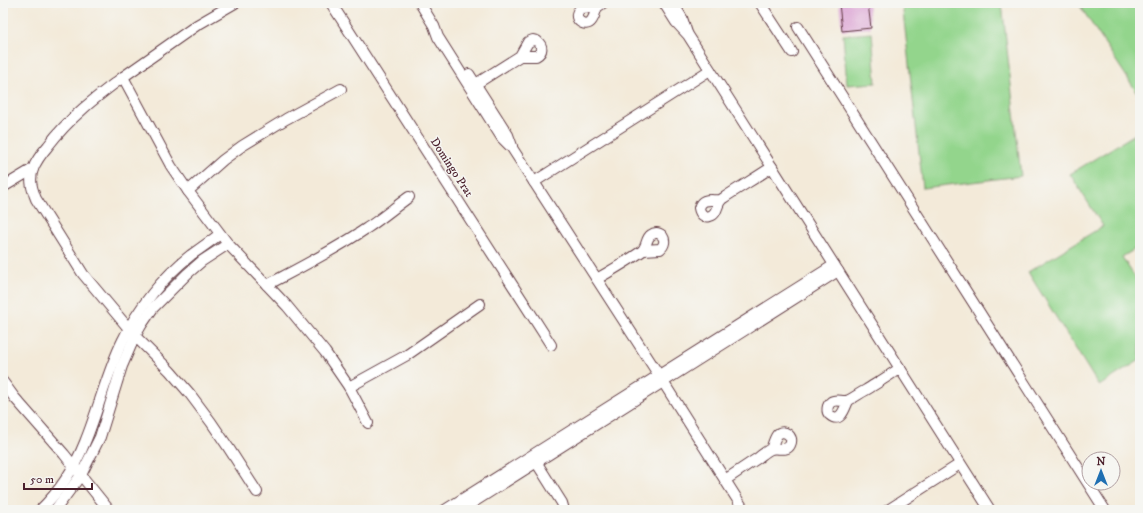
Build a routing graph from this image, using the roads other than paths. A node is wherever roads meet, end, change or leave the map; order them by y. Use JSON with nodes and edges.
{"nodes":[{"id":1,"x":235,"y":3,"type":"edge"},
{"id":2,"x":331,"y":3,"type":"edge"},
{"id":3,"x":420,"y":3,"type":"edge"},
{"id":4,"x":664,"y":3,"type":"edge"},
{"id":5,"x":673,"y":3,"type":"edge"},
{"id":6,"x":760,"y":3,"type":"edge"},
{"id":7,"x":798,"y":27,"type":"dead end"},
{"id":8,"x":688,"y":35,"type":"junction"},
{"id":9,"x":792,"y":52,"type":"dead end"},
{"id":10,"x":520,"y":56,"type":"dead end"},
{"id":11,"x":710,"y":70,"type":"junction"},
{"id":12,"x":123,"y":77,"type":"junction"},
{"id":13,"x":473,"y":86,"type":"junction"},
{"id":14,"x":341,"y":89,"type":"dead end"},
{"id":15,"x":772,"y":168,"type":"junction"},
{"id":16,"x":33,"y":169,"type":"junction"},
{"id":17,"x":534,"y":182,"type":"junction"},
{"id":18,"x":3,"y":187,"type":"edge"},
{"id":19,"x":188,"y":191,"type":"junction"},
{"id":20,"x":409,"y":196,"type":"dead end"},
{"id":21,"x":720,"y":200,"type":"dead end"},
{"id":22,"x":220,"y":234,"type":"junction"},
{"id":23,"x":228,"y":244,"type":"junction"},
{"id":24,"x":644,"y":250,"type":"dead end"},
{"id":25,"x":836,"y":268,"type":"junction"},
{"id":26,"x":597,"y":279,"type":"junction"},
{"id":27,"x":267,"y":285,"type":"junction"},
{"id":28,"x":480,"y":304,"type":"dead end"},
{"id":29,"x":132,"y":333,"type":"junction"},
{"id":30,"x":551,"y":345,"type":"dead end"},
{"id":31,"x":900,"y":368,"type":"junction"},
{"id":32,"x":661,"y":379,"type":"junction"},
{"id":33,"x":3,"y":382,"type":"edge"},
{"id":34,"x":349,"y":387,"type":"junction"},
{"id":35,"x":848,"y":401,"type":"dead end"},
{"id":36,"x":368,"y":423,"type":"dead end"},
{"id":37,"x":771,"y":449,"type":"dead end"},
{"id":38,"x":534,"y":459,"type":"junction"},
{"id":39,"x":960,"y":464,"type":"junction"},
{"id":40,"x":74,"y":466,"type":"junction"},
{"id":41,"x":81,"y":475,"type":"junction"},
{"id":42,"x":724,"y":480,"type":"junction"},
{"id":43,"x":257,"y":492,"type":"dead end"},
{"id":44,"x":565,"y":508,"type":"edge"},
{"id":45,"x":40,"y":510,"type":"edge"},
{"id":46,"x":55,"y":510,"type":"edge"},
{"id":47,"x":109,"y":510,"type":"edge"},
{"id":48,"x":445,"y":510,"type":"edge"},
{"id":49,"x":461,"y":510,"type":"edge"},
{"id":50,"x":744,"y":510,"type":"edge"},
{"id":51,"x":888,"y":510,"type":"edge"},
{"id":52,"x":990,"y":510,"type":"edge"},
{"id":53,"x":1105,"y":510,"type":"edge"}],
"edges":[{"from":1,"to":12,"type":"street"},
{"from":2,"to":30,"type":"street","name":"Domingo Prat"},
{"from":3,"to":13,"type":"street"},
{"from":4,"to":8,"type":"street"},
{"from":5,"to":8,"type":"street"},
{"from":6,"to":9,"type":"street"},
{"from":7,"to":53,"type":"street"},
{"from":8,"to":11,"type":"street"},
{"from":10,"to":13,"type":"street"},
{"from":11,"to":15,"type":"street"},
{"from":11,"to":17,"type":"street"},
{"from":12,"to":16,"type":"street"},
{"from":12,"to":19,"type":"street"},
{"from":13,"to":17,"type":"street"},
{"from":14,"to":19,"type":"street"},
{"from":15,"to":21,"type":"street"},
{"from":15,"to":25,"type":"street"},
{"from":16,"to":18,"type":"street"},
{"from":16,"to":29,"type":"street"},
{"from":17,"to":26,"type":"street"},
{"from":19,"to":22,"type":"street"},
{"from":20,"to":27,"type":"street"},
{"from":22,"to":23,"type":"street"},
{"from":22,"to":29,"type":"street"},
{"from":23,"to":27,"type":"street"},
{"from":23,"to":29,"type":"street"},
{"from":24,"to":26,"type":"street"},
{"from":25,"to":31,"type":"street"},
{"from":25,"to":32,"type":"street"},
{"from":26,"to":32,"type":"street"},
{"from":27,"to":34,"type":"street"},
{"from":28,"to":34,"type":"street"},
{"from":29,"to":40,"type":"street"},
{"from":29,"to":41,"type":"street"},
{"from":29,"to":43,"type":"street"},
{"from":31,"to":35,"type":"street"},
{"from":31,"to":39,"type":"street"},
{"from":32,"to":38,"type":"street"},
{"from":32,"to":42,"type":"street"},
{"from":33,"to":40,"type":"street"},
{"from":34,"to":36,"type":"street"},
{"from":37,"to":42,"type":"street"},
{"from":38,"to":44,"type":"street"},
{"from":38,"to":48,"type":"street"},
{"from":38,"to":49,"type":"street"},
{"from":39,"to":51,"type":"street"},
{"from":39,"to":52,"type":"street"},
{"from":40,"to":41,"type":"street"},
{"from":40,"to":45,"type":"street"},
{"from":41,"to":46,"type":"street"},
{"from":41,"to":47,"type":"street"},
{"from":42,"to":50,"type":"street"}]}
